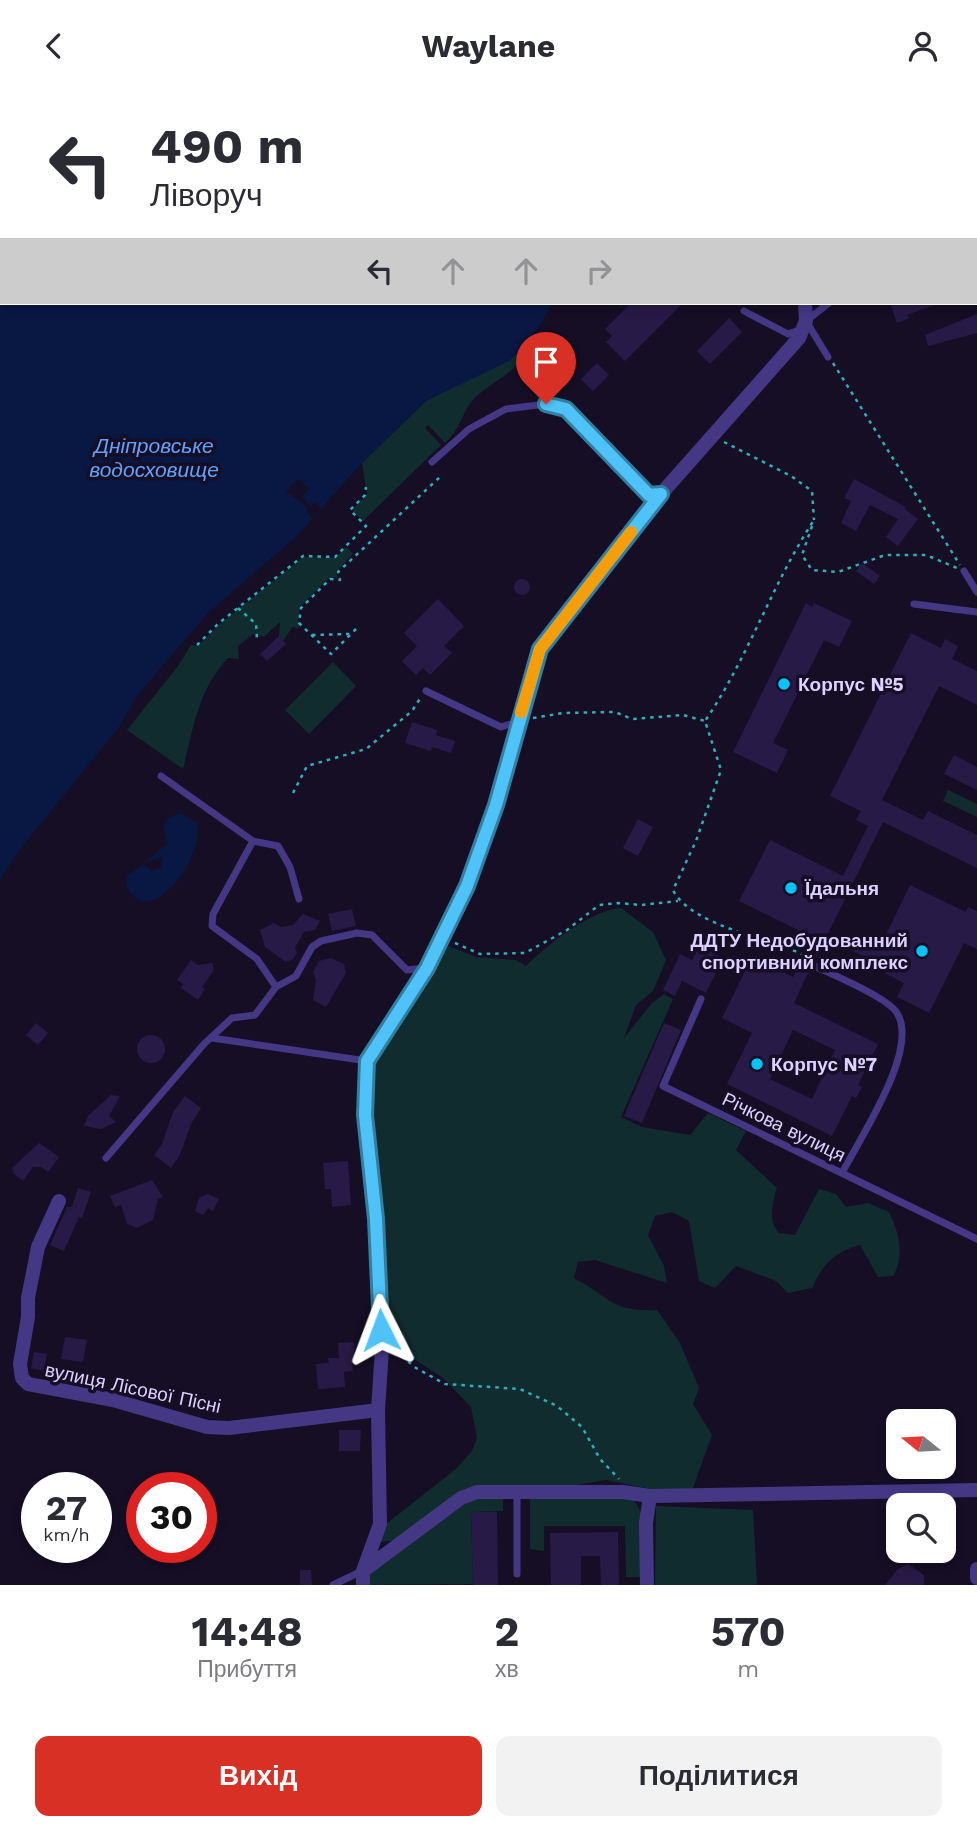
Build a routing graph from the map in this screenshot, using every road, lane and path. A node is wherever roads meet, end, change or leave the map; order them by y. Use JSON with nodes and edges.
{"nodes":[{"id":1,"x":805,"y":305,"type":"edge"},
{"id":2,"x":827,"y":305,"type":"edge"},
{"id":3,"x":744,"y":311,"type":"dead end"},
{"id":4,"x":804,"y":325,"type":"junction"},
{"id":5,"x":828,"y":356,"type":"joint"},
{"id":6,"x":710,"y":437,"type":"junction"},
{"id":7,"x":432,"y":462,"type":"dead end"},
{"id":8,"x":441,"y":476,"type":"dead end"},
{"id":9,"x":366,"y":487,"type":"dead end"},
{"id":10,"x":661,"y":494,"type":"junction"},
{"id":11,"x":814,"y":520,"type":"junction"},
{"id":12,"x":964,"y":571,"type":"junction"},
{"id":13,"x":977,"y":592,"type":"edge"},
{"id":14,"x":914,"y":604,"type":"dead end"},
{"id":15,"x":238,"y":608,"type":"junction"},
{"id":16,"x":977,"y":612,"type":"edge"},
{"id":17,"x":356,"y":629,"type":"dead end"},
{"id":18,"x":312,"y":635,"type":"junction"},
{"id":19,"x":350,"y":635,"type":"junction"},
{"id":20,"x":257,"y":639,"type":"dead end"},
{"id":21,"x":197,"y":645,"type":"dead end"},
{"id":22,"x":426,"y":691,"type":"joint"},
{"id":23,"x":705,"y":721,"type":"junction"},
{"id":24,"x":517,"y":722,"type":"junction"},
{"id":25,"x":161,"y":776,"type":"dead end"},
{"id":26,"x":293,"y":793,"type":"dead end"},
{"id":27,"x":253,"y":841,"type":"junction"},
{"id":28,"x":299,"y":899,"type":"dead end"},
{"id":29,"x":678,"y":901,"type":"junction"},
{"id":30,"x":443,"y":939,"type":"junction"},
{"id":31,"x":804,"y":955,"type":"dead end"},
{"id":32,"x":813,"y":965,"type":"dead end"},
{"id":33,"x":427,"y":968,"type":"junction"},
{"id":34,"x":276,"y":987,"type":"junction"},
{"id":35,"x":701,"y":999,"type":"dead end"},
{"id":36,"x":212,"y":1038,"type":"junction"},
{"id":37,"x":367,"y":1061,"type":"junction"},
{"id":38,"x":106,"y":1158,"type":"dead end"},
{"id":39,"x":842,"y":1173,"type":"junction"},
{"id":40,"x":59,"y":1202,"type":"dead end"},
{"id":41,"x":977,"y":1239,"type":"edge"},
{"id":42,"x":391,"y":1342,"type":"dead end"},
{"id":43,"x":377,"y":1410,"type":"junction"},
{"id":44,"x":625,"y":1485,"type":"dead end"},
{"id":45,"x":977,"y":1490,"type":"edge"},
{"id":46,"x":517,"y":1492,"type":"junction"},
{"id":47,"x":650,"y":1496,"type":"junction"},
{"id":48,"x":977,"y":1569,"type":"edge"},
{"id":49,"x":517,"y":1574,"type":"dead end"},
{"id":50,"x":363,"y":1578,"type":"edge"},
{"id":51,"x":977,"y":1578,"type":"edge"},
{"id":52,"x":333,"y":1585,"type":"edge"},
{"id":53,"x":647,"y":1585,"type":"edge"}],
"edges":[{"from":1,"to":4,"type":"street"},
{"from":2,"to":4,"type":"lane"},
{"from":3,"to":4,"type":"lane"},
{"from":4,"to":5,"type":"lane"},
{"from":4,"to":6,"type":"street"},
{"from":5,"to":12,"type":"path"},
{"from":6,"to":10,"type":"street"},
{"from":6,"to":11,"type":"path"},
{"from":7,"to":10,"type":"lane"},
{"from":8,"to":18,"type":"path"},
{"from":9,"to":15,"type":"path"},
{"from":10,"to":24,"type":"street"},
{"from":11,"to":12,"type":"path"},
{"from":11,"to":23,"type":"path"},
{"from":12,"to":13,"type":"lane"},
{"from":14,"to":16,"type":"lane"},
{"from":15,"to":20,"type":"path"},
{"from":15,"to":21,"type":"path"},
{"from":17,"to":19,"type":"path"},
{"from":18,"to":19,"type":"path"},
{"from":18,"to":19,"type":"path"},
{"from":22,"to":24,"type":"lane"},
{"from":22,"to":26,"type":"path"},
{"from":23,"to":24,"type":"path"},
{"from":23,"to":29,"type":"path"},
{"from":24,"to":30,"type":"street"},
{"from":25,"to":27,"type":"lane"},
{"from":27,"to":28,"type":"lane"},
{"from":27,"to":34,"type":"lane"},
{"from":29,"to":30,"type":"path"},
{"from":29,"to":31,"type":"path"},
{"from":30,"to":33,"type":"street"},
{"from":32,"to":39,"type":"lane"},
{"from":33,"to":34,"type":"lane"},
{"from":33,"to":37,"type":"street"},
{"from":34,"to":36,"type":"lane"},
{"from":35,"to":39,"type":"lane","name":"Річкова вулиця"},
{"from":36,"to":37,"type":"lane"},
{"from":36,"to":38,"type":"lane"},
{"from":37,"to":43,"type":"street"},
{"from":39,"to":41,"type":"lane","name":"Річкова вулиця"},
{"from":40,"to":43,"type":"street","name":"вулиця Лісової Пісні"},
{"from":42,"to":44,"type":"path"},
{"from":43,"to":50,"type":"street"},
{"from":45,"to":47,"type":"street"},
{"from":46,"to":47,"type":"street"},
{"from":46,"to":49,"type":"lane"},
{"from":46,"to":50,"type":"street"},
{"from":47,"to":53,"type":"street"},
{"from":48,"to":51,"type":"street"},
{"from":50,"to":52,"type":"lane"}]}
